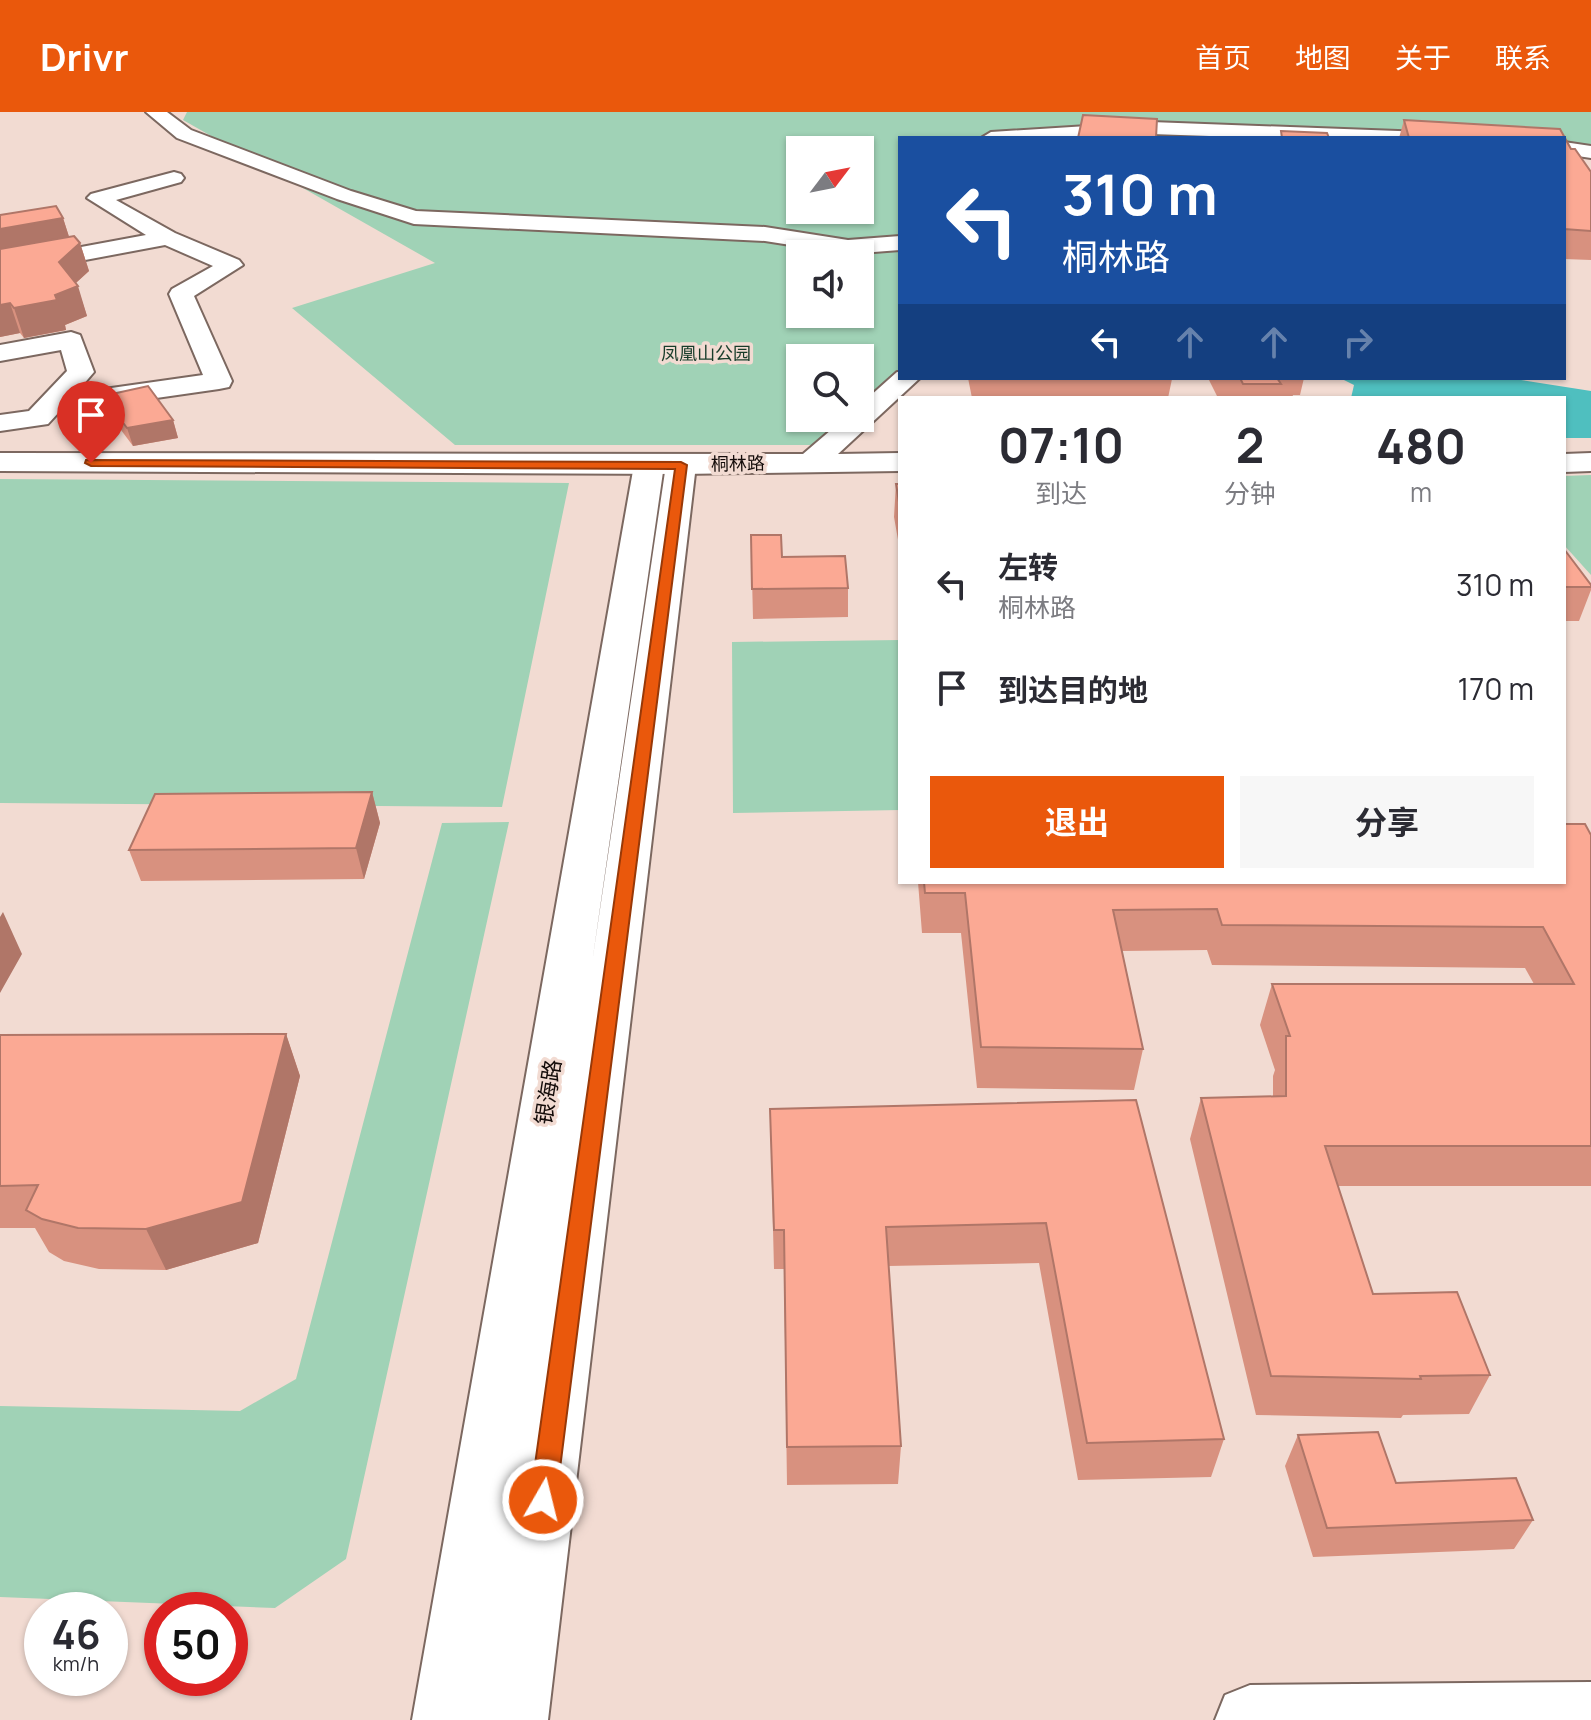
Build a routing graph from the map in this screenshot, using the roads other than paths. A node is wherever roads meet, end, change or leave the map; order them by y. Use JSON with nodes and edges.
{"nodes":[{"id":1,"x":155,"y":112,"type":"edge"},
{"id":2,"x":1023,"y":136,"type":"edge"},
{"id":3,"x":1370,"y":136,"type":"edge"},
{"id":4,"x":1566,"y":148,"type":"edge"},
{"id":5,"x":1591,"y":152,"type":"edge"},
{"id":6,"x":174,"y":178,"type":"dead end"},
{"id":7,"x":167,"y":238,"type":"junction"},
{"id":8,"x":898,"y":243,"type":"edge"},
{"id":9,"x":0,"y":269,"type":"edge"},
{"id":10,"x":0,"y":353,"type":"edge"},
{"id":11,"x":905,"y":380,"type":"edge"},
{"id":12,"x":51,"y":405,"type":"junction"},
{"id":13,"x":0,"y":423,"type":"edge"},
{"id":14,"x":0,"y":462,"type":"edge"},
{"id":15,"x":812,"y":462,"type":"junction"},
{"id":16,"x":898,"y":462,"type":"edge"},
{"id":17,"x":1591,"y":462,"type":"edge"},
{"id":18,"x":1566,"y":463,"type":"edge"},
{"id":19,"x":665,"y":465,"type":"junction"},
{"id":20,"x":1591,"y":1717,"type":"edge"},
{"id":21,"x":447,"y":1720,"type":"edge"},
{"id":22,"x":513,"y":1720,"type":"edge"},
{"id":23,"x":1250,"y":1720,"type":"edge"}],
"edges":[{"from":1,"to":8,"type":"street"},
{"from":2,"to":3,"type":"street"},
{"from":4,"to":5,"type":"street"},
{"from":6,"to":7,"type":"street"},
{"from":7,"to":9,"type":"street"},
{"from":7,"to":12,"type":"street"},
{"from":10,"to":12,"type":"street"},
{"from":11,"to":15,"type":"street"},
{"from":12,"to":13,"type":"street"},
{"from":14,"to":19,"type":"street","name":"桐林路"},
{"from":15,"to":16,"type":"street","name":"桐林路"},
{"from":15,"to":19,"type":"street","name":"桐林路"},
{"from":17,"to":18,"type":"street"},
{"from":19,"to":21,"type":"street","name":"银海路"},
{"from":19,"to":22,"type":"street"},
{"from":20,"to":23,"type":"street"}]}
